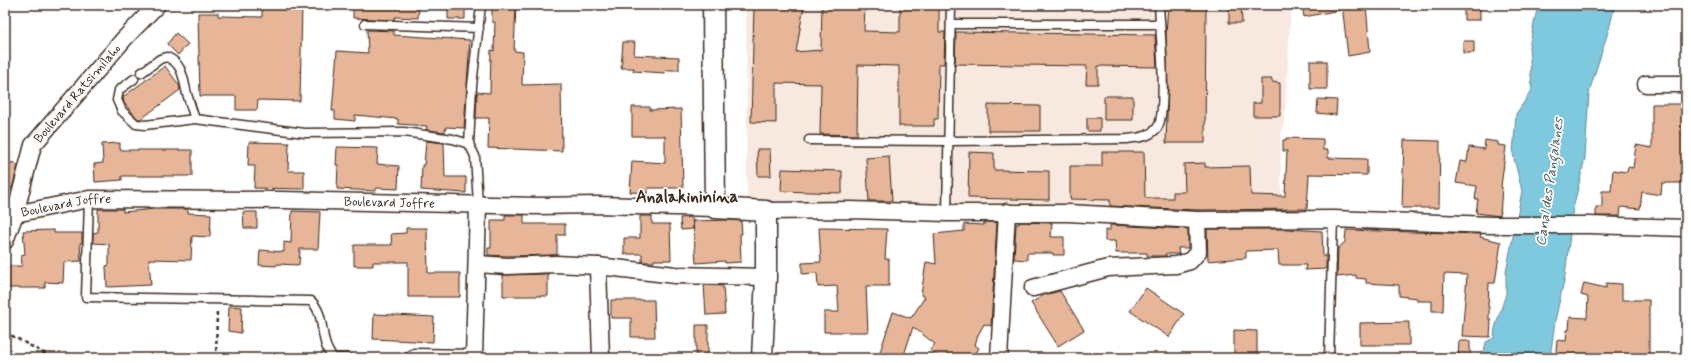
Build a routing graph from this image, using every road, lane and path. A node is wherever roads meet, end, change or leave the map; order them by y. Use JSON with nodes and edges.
{"nodes":[{"id":1,"x":157,"y":5,"type":"edge"},
{"id":2,"x":481,"y":5,"type":"edge"},
{"id":3,"x":713,"y":5,"type":"edge"},
{"id":4,"x":951,"y":5,"type":"edge"},
{"id":5,"x":1159,"y":5,"type":"edge"},
{"id":6,"x":365,"y":24,"type":"dead end"},
{"id":7,"x":951,"y":24,"type":"junction"},
{"id":8,"x":1160,"y":24,"type":"junction"},
{"id":9,"x":479,"y":28,"type":"junction"},
{"id":10,"x":141,"y":73,"type":"dead end"},
{"id":11,"x":134,"y":79,"type":"dead end"},
{"id":12,"x":1646,"y":84,"type":"dead end"},
{"id":13,"x":1686,"y":84,"type":"edge"},
{"id":14,"x":195,"y":119,"type":"junction"},
{"id":15,"x":809,"y":140,"type":"dead end"},
{"id":16,"x":949,"y":141,"type":"junction"},
{"id":17,"x":469,"y":144,"type":"junction"},
{"id":18,"x":89,"y":199,"type":"junction"},
{"id":19,"x":478,"y":204,"type":"junction"},
{"id":20,"x":715,"y":208,"type":"junction"},
{"id":21,"x":766,"y":211,"type":"junction"},
{"id":22,"x":1007,"y":212,"type":"junction"},
{"id":23,"x":947,"y":213,"type":"junction"},
{"id":24,"x":15,"y":214,"type":"junction"},
{"id":25,"x":1333,"y":219,"type":"junction"},
{"id":26,"x":1197,"y":220,"type":"junction"},
{"id":27,"x":1686,"y":228,"type":"edge"},
{"id":28,"x":5,"y":241,"type":"edge"},
{"id":29,"x":477,"y":264,"type":"junction"},
{"id":30,"x":598,"y":266,"type":"junction"},
{"id":31,"x":766,"y":277,"type":"junction"},
{"id":32,"x":1032,"y":288,"type":"dead end"},
{"id":33,"x":218,"y":299,"type":"junction"},
{"id":34,"x":5,"y":332,"type":"edge"},
{"id":35,"x":474,"y":356,"type":"edge"},
{"id":36,"x":53,"y":358,"type":"edge"},
{"id":37,"x":216,"y":358,"type":"edge"},
{"id":38,"x":348,"y":358,"type":"edge"},
{"id":39,"x":408,"y":358,"type":"edge"},
{"id":40,"x":601,"y":358,"type":"edge"},
{"id":41,"x":762,"y":358,"type":"edge"},
{"id":42,"x":999,"y":358,"type":"edge"},
{"id":43,"x":1330,"y":358,"type":"edge"}],
"edges":[{"from":1,"to":24,"type":"street","name":"Boulevard Ratsimilaho"},
{"from":2,"to":9,"type":"lane"},
{"from":3,"to":20,"type":"street"},
{"from":4,"to":7,"type":"lane"},
{"from":5,"to":8,"type":"lane"},
{"from":6,"to":9,"type":"lane"},
{"from":7,"to":8,"type":"lane"},
{"from":7,"to":16,"type":"lane"},
{"from":8,"to":16,"type":"lane"},
{"from":9,"to":17,"type":"lane"},
{"from":10,"to":14,"type":"lane"},
{"from":11,"to":14,"type":"lane"},
{"from":12,"to":13,"type":"street"},
{"from":14,"to":17,"type":"lane"},
{"from":15,"to":16,"type":"lane"},
{"from":16,"to":23,"type":"lane"},
{"from":17,"to":19,"type":"lane"},
{"from":18,"to":19,"type":"street","name":"Boulevard Joffre"},
{"from":18,"to":24,"type":"street","name":"Boulevard Joffre"},
{"from":18,"to":33,"type":"lane"},
{"from":19,"to":20,"type":"street","name":"Boulevard Joffre"},
{"from":19,"to":29,"type":"street"},
{"from":20,"to":21,"type":"street","name":"Boulevard Joffre"},
{"from":21,"to":23,"type":"street"},
{"from":21,"to":31,"type":"street"},
{"from":22,"to":23,"type":"street"},
{"from":22,"to":26,"type":"street"},
{"from":22,"to":42,"type":"street"},
{"from":24,"to":28,"type":"street","name":"Boulevard Ratsimilaho"},
{"from":25,"to":26,"type":"street"},
{"from":25,"to":27,"type":"street"},
{"from":25,"to":43,"type":"lane"},
{"from":26,"to":32,"type":"street"},
{"from":29,"to":30,"type":"street"},
{"from":29,"to":35,"type":"street"},
{"from":30,"to":31,"type":"street"},
{"from":30,"to":40,"type":"street"},
{"from":31,"to":41,"type":"street"},
{"from":33,"to":37,"type":"path"},
{"from":33,"to":38,"type":"lane"},
{"from":34,"to":36,"type":"path"},
{"from":35,"to":39,"type":"lane"}]}
